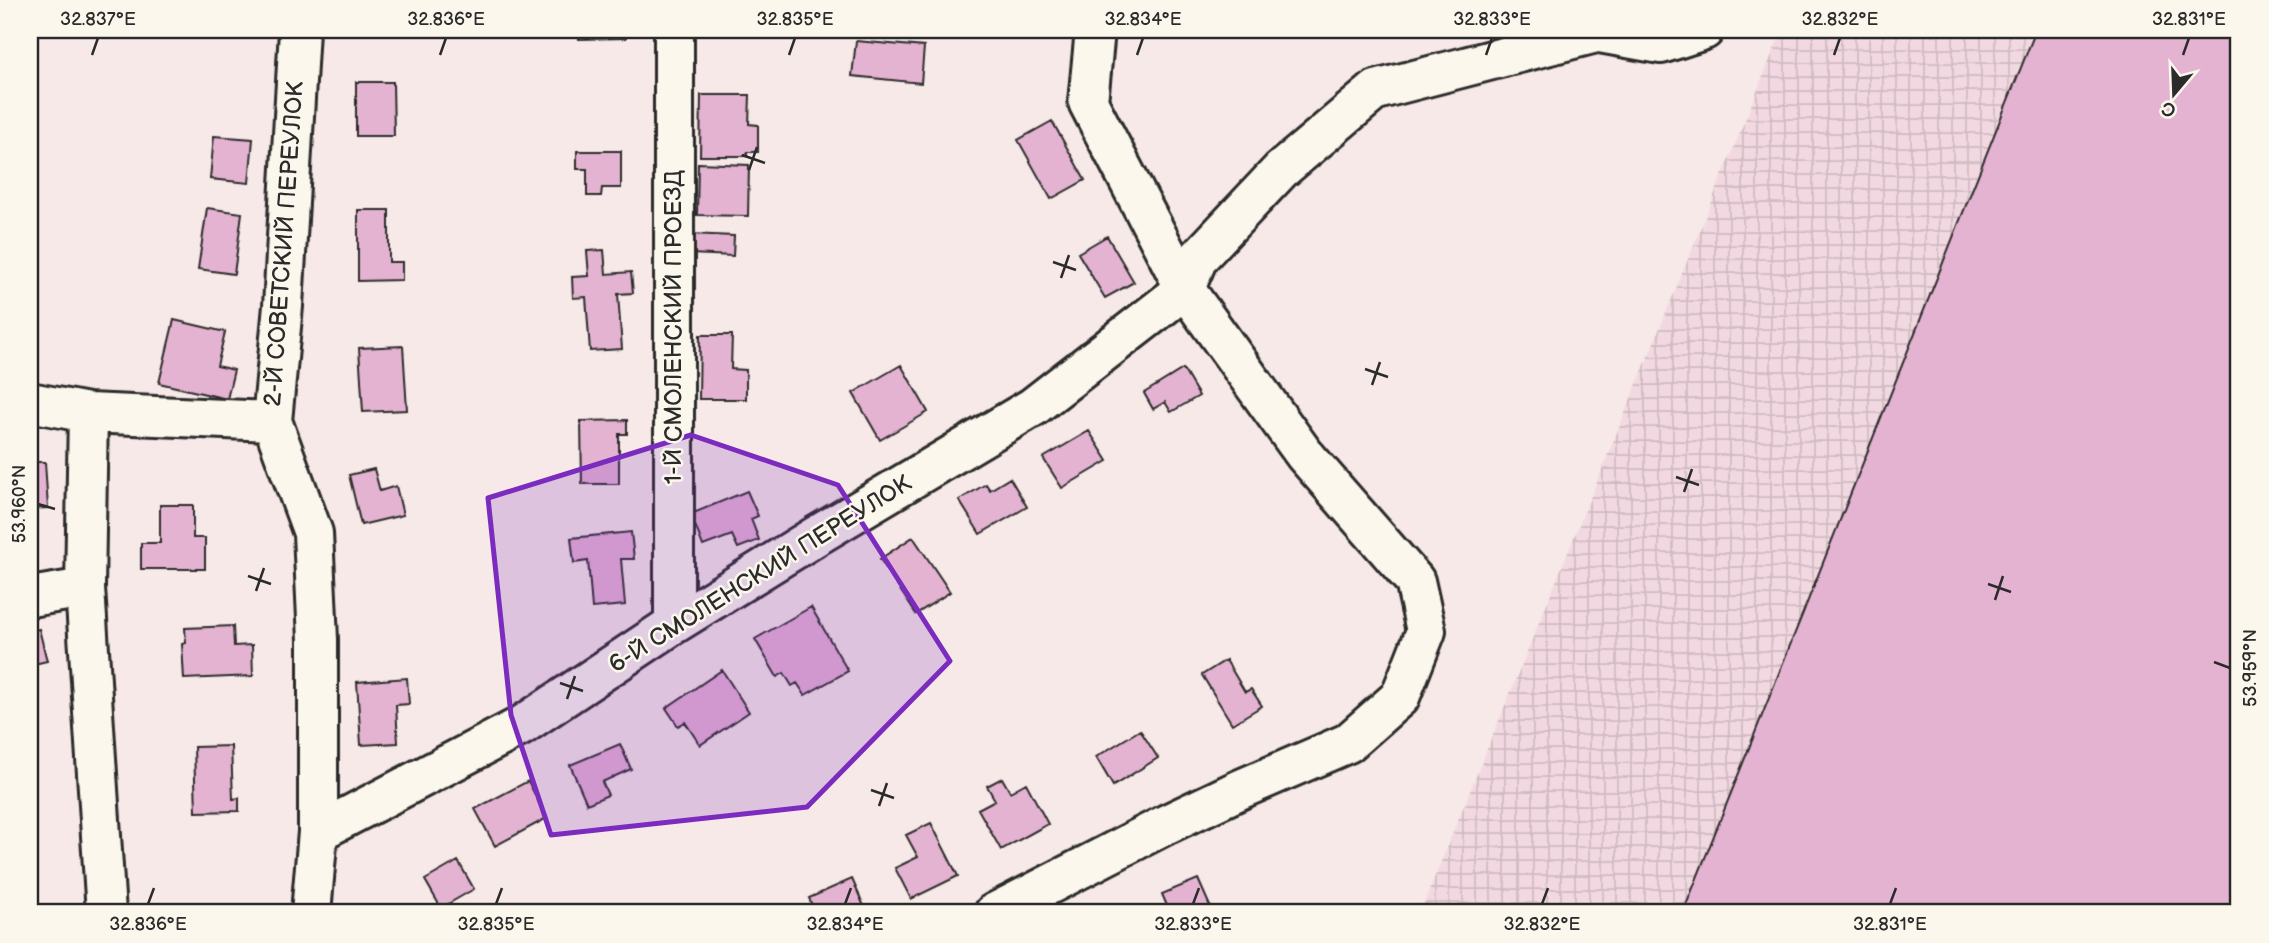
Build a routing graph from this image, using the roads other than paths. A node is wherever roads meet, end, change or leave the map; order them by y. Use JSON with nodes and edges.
{"nodes":[{"id":1,"x":299,"y":30,"type":"edge"},
{"id":2,"x":674,"y":30,"type":"edge"},
{"id":3,"x":1095,"y":30,"type":"edge"},
{"id":4,"x":1704,"y":30,"type":"edge"},
{"id":5,"x":1590,"y":31,"type":"edge"},
{"id":6,"x":1185,"y":289,"type":"junction"},
{"id":7,"x":30,"y":402,"type":"edge"},
{"id":8,"x":88,"y":413,"type":"junction"},
{"id":9,"x":272,"y":421,"type":"junction"},
{"id":10,"x":85,"y":588,"type":"junction"},
{"id":11,"x":30,"y":597,"type":"edge"},
{"id":12,"x":674,"y":624,"type":"junction"},
{"id":13,"x":318,"y":832,"type":"junction"},
{"id":14,"x":106,"y":913,"type":"edge"},
{"id":15,"x":311,"y":913,"type":"edge"},
{"id":16,"x":994,"y":913,"type":"edge"}],
"edges":[{"from":1,"to":9,"type":"street","name":"2-Й СОВЕТСКИЙ ПЕРЕУЛОК"},
{"from":2,"to":12,"type":"street","name":"1-Й СМОЛЕНСКИЙ ПРОЕЗД"},
{"from":3,"to":6,"type":"street"},
{"from":4,"to":5,"type":"street"},
{"from":5,"to":6,"type":"street"},
{"from":6,"to":12,"type":"street","name":"6-Й СМОЛЕНСКИЙ ПЕРЕУЛОК"},
{"from":6,"to":16,"type":"street"},
{"from":7,"to":8,"type":"street"},
{"from":8,"to":9,"type":"street"},
{"from":8,"to":10,"type":"street"},
{"from":9,"to":13,"type":"street","name":"2-Й СОВЕТСКИЙ ПЕРЕУЛОК"},
{"from":10,"to":11,"type":"street"},
{"from":10,"to":14,"type":"street"},
{"from":12,"to":13,"type":"street","name":"6-Й СМОЛЕНСКИЙ ПЕРЕУЛОК"},
{"from":13,"to":15,"type":"street","name":"2-Й СОВЕТСКИЙ ПЕРЕУЛОК"}]}
